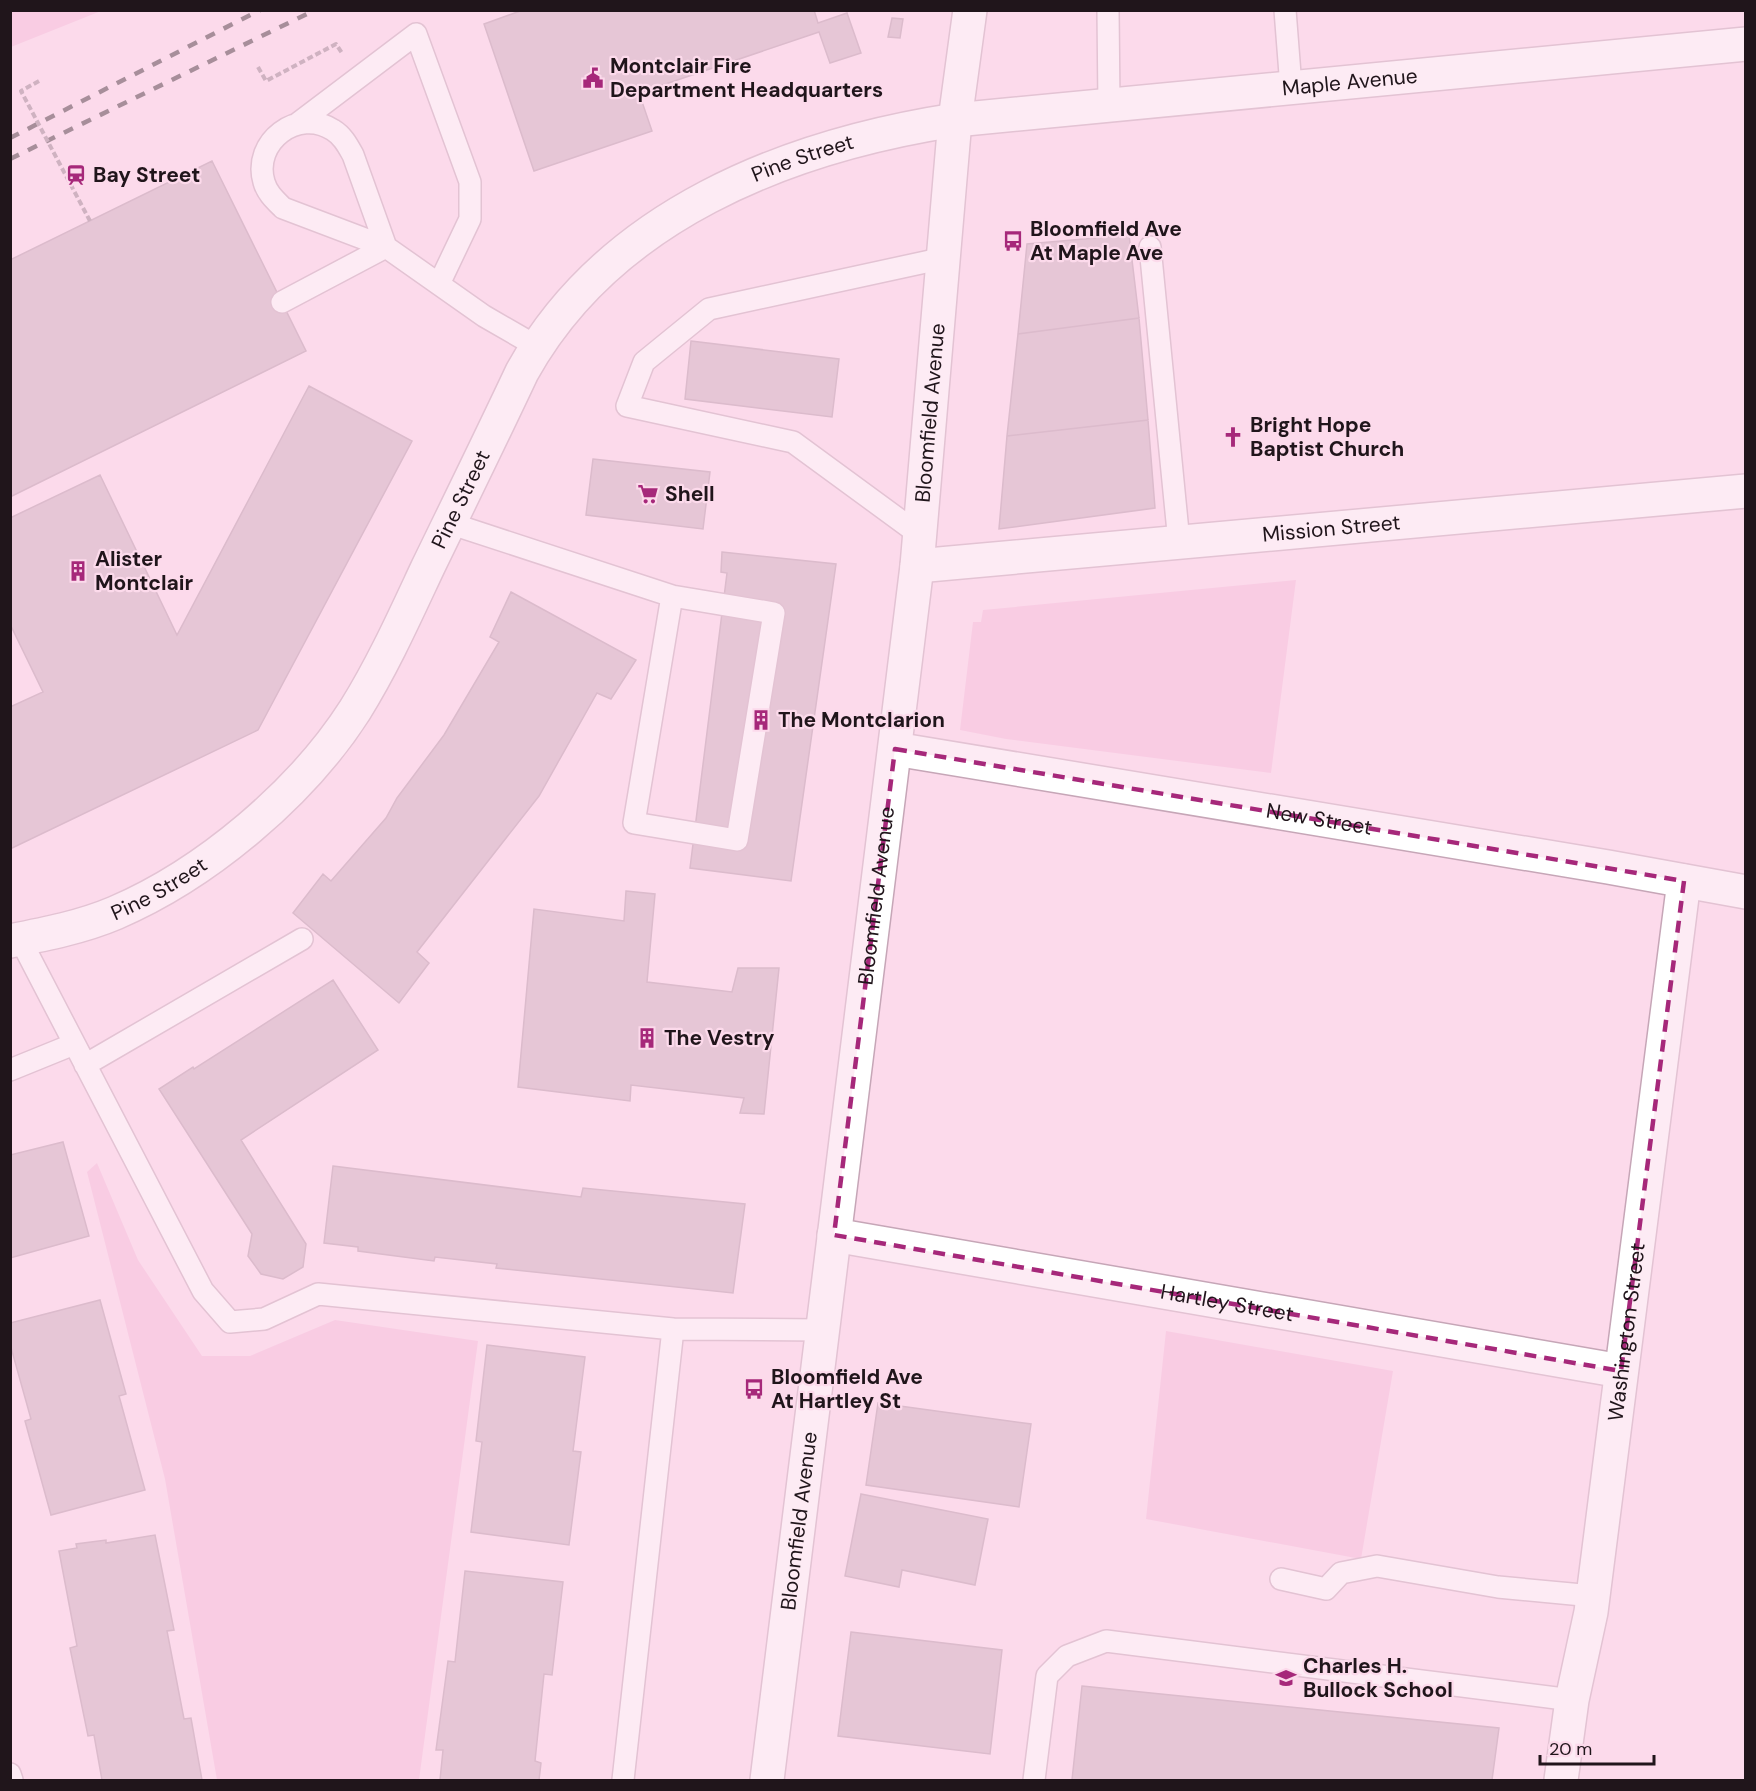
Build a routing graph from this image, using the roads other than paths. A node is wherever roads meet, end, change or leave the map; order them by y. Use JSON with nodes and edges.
{"nodes":[{"id":1,"x":969,"y":10,"type":"edge"},
{"id":2,"x":1108,"y":10,"type":"edge"},
{"id":3,"x":1285,"y":10,"type":"edge"},
{"id":4,"x":1746,"y":44,"type":"edge"},
{"id":5,"x":1291,"y":87,"type":"junction"},
{"id":6,"x":1109,"y":105,"type":"junction"},
{"id":7,"x":956,"y":120,"type":"junction"},
{"id":8,"x":297,"y":124,"type":"junction"},
{"id":9,"x":386,"y":247,"type":"junction"},
{"id":10,"x":1150,"y":247,"type":"dead end"},
{"id":11,"x":944,"y":258,"type":"junction"},
{"id":12,"x":439,"y":284,"type":"junction"},
{"id":13,"x":282,"y":302,"type":"dead end"},
{"id":14,"x":536,"y":346,"type":"junction"},
{"id":15,"x":1746,"y":491,"type":"edge"},
{"id":16,"x":449,"y":523,"type":"junction"},
{"id":17,"x":1179,"y":542,"type":"junction"},
{"id":18,"x":919,"y":550,"type":"junction"},
{"id":19,"x":672,"y":596,"type":"junction"},
{"id":20,"x":895,"y":748,"type":"junction"},
{"id":21,"x":1684,"y":881,"type":"junction"},
{"id":22,"x":1746,"y":892,"type":"edge"},
{"id":23,"x":302,"y":939,"type":"dead end"},
{"id":24,"x":15,"y":940,"type":"edge"},
{"id":25,"x":74,"y":1044,"type":"junction"},
{"id":26,"x":86,"y":1065,"type":"junction"},
{"id":27,"x":10,"y":1070,"type":"edge"},
{"id":28,"x":834,"y":1235,"type":"junction"},
{"id":29,"x":673,"y":1329,"type":"junction"},
{"id":30,"x":822,"y":1330,"type":"junction"},
{"id":31,"x":1621,"y":1371,"type":"junction"},
{"id":32,"x":1281,"y":1579,"type":"dead end"},
{"id":33,"x":1593,"y":1596,"type":"junction"},
{"id":34,"x":1572,"y":1700,"type":"junction"},
{"id":35,"x":10,"y":1774,"type":"edge"},
{"id":36,"x":12,"y":1780,"type":"edge"},
{"id":37,"x":623,"y":1780,"type":"edge"},
{"id":38,"x":767,"y":1780,"type":"edge"},
{"id":39,"x":1034,"y":1780,"type":"edge"},
{"id":40,"x":1561,"y":1780,"type":"edge"}],
"edges":[{"from":1,"to":7,"type":"street","name":"Bloomfield Avenue"},
{"from":2,"to":6,"type":"lane"},
{"from":3,"to":5,"type":"lane"},
{"from":4,"to":5,"type":"street","name":"Maple Avenue"},
{"from":5,"to":6,"type":"street","name":"Maple Avenue"},
{"from":6,"to":7,"type":"street","name":"Maple Avenue"},
{"from":7,"to":11,"type":"street","name":"Bloomfield Avenue"},
{"from":7,"to":14,"type":"street","name":"Pine Street"},
{"from":8,"to":9,"type":"lane"},
{"from":8,"to":9,"type":"lane"},
{"from":8,"to":12,"type":"lane"},
{"from":9,"to":12,"type":"lane"},
{"from":9,"to":13,"type":"lane"},
{"from":10,"to":17,"type":"lane"},
{"from":11,"to":18,"type":"street","name":"Bloomfield Avenue"},
{"from":11,"to":18,"type":"lane"},
{"from":12,"to":14,"type":"lane"},
{"from":14,"to":16,"type":"street","name":"Pine Street"},
{"from":15,"to":17,"type":"street","name":"Mission Street"},
{"from":16,"to":19,"type":"lane"},
{"from":16,"to":24,"type":"street","name":"Pine Street"},
{"from":17,"to":18,"type":"street","name":"Mission Street"},
{"from":18,"to":20,"type":"street","name":"Bloomfield Avenue"},
{"from":19,"to":19,"type":"lane"},
{"from":20,"to":21,"type":"street","name":"New Street"},
{"from":20,"to":28,"type":"street","name":"Bloomfield Avenue"},
{"from":21,"to":22,"type":"street","name":"New Street"},
{"from":21,"to":31,"type":"street","name":"Washington Street"},
{"from":23,"to":26,"type":"lane"},
{"from":24,"to":25,"type":"lane"},
{"from":25,"to":26,"type":"lane"},
{"from":25,"to":27,"type":"lane"},
{"from":26,"to":29,"type":"lane"},
{"from":28,"to":30,"type":"street","name":"Bloomfield Avenue"},
{"from":28,"to":31,"type":"street","name":"Hartley Street"},
{"from":29,"to":30,"type":"lane"},
{"from":29,"to":37,"type":"lane"},
{"from":30,"to":38,"type":"street","name":"Bloomfield Avenue"},
{"from":31,"to":33,"type":"street","name":"Washington Street"},
{"from":32,"to":33,"type":"lane"},
{"from":33,"to":34,"type":"street","name":"Washington Street"},
{"from":34,"to":39,"type":"lane"},
{"from":34,"to":40,"type":"street","name":"Washington Street"},
{"from":35,"to":36,"type":"lane"}]}
